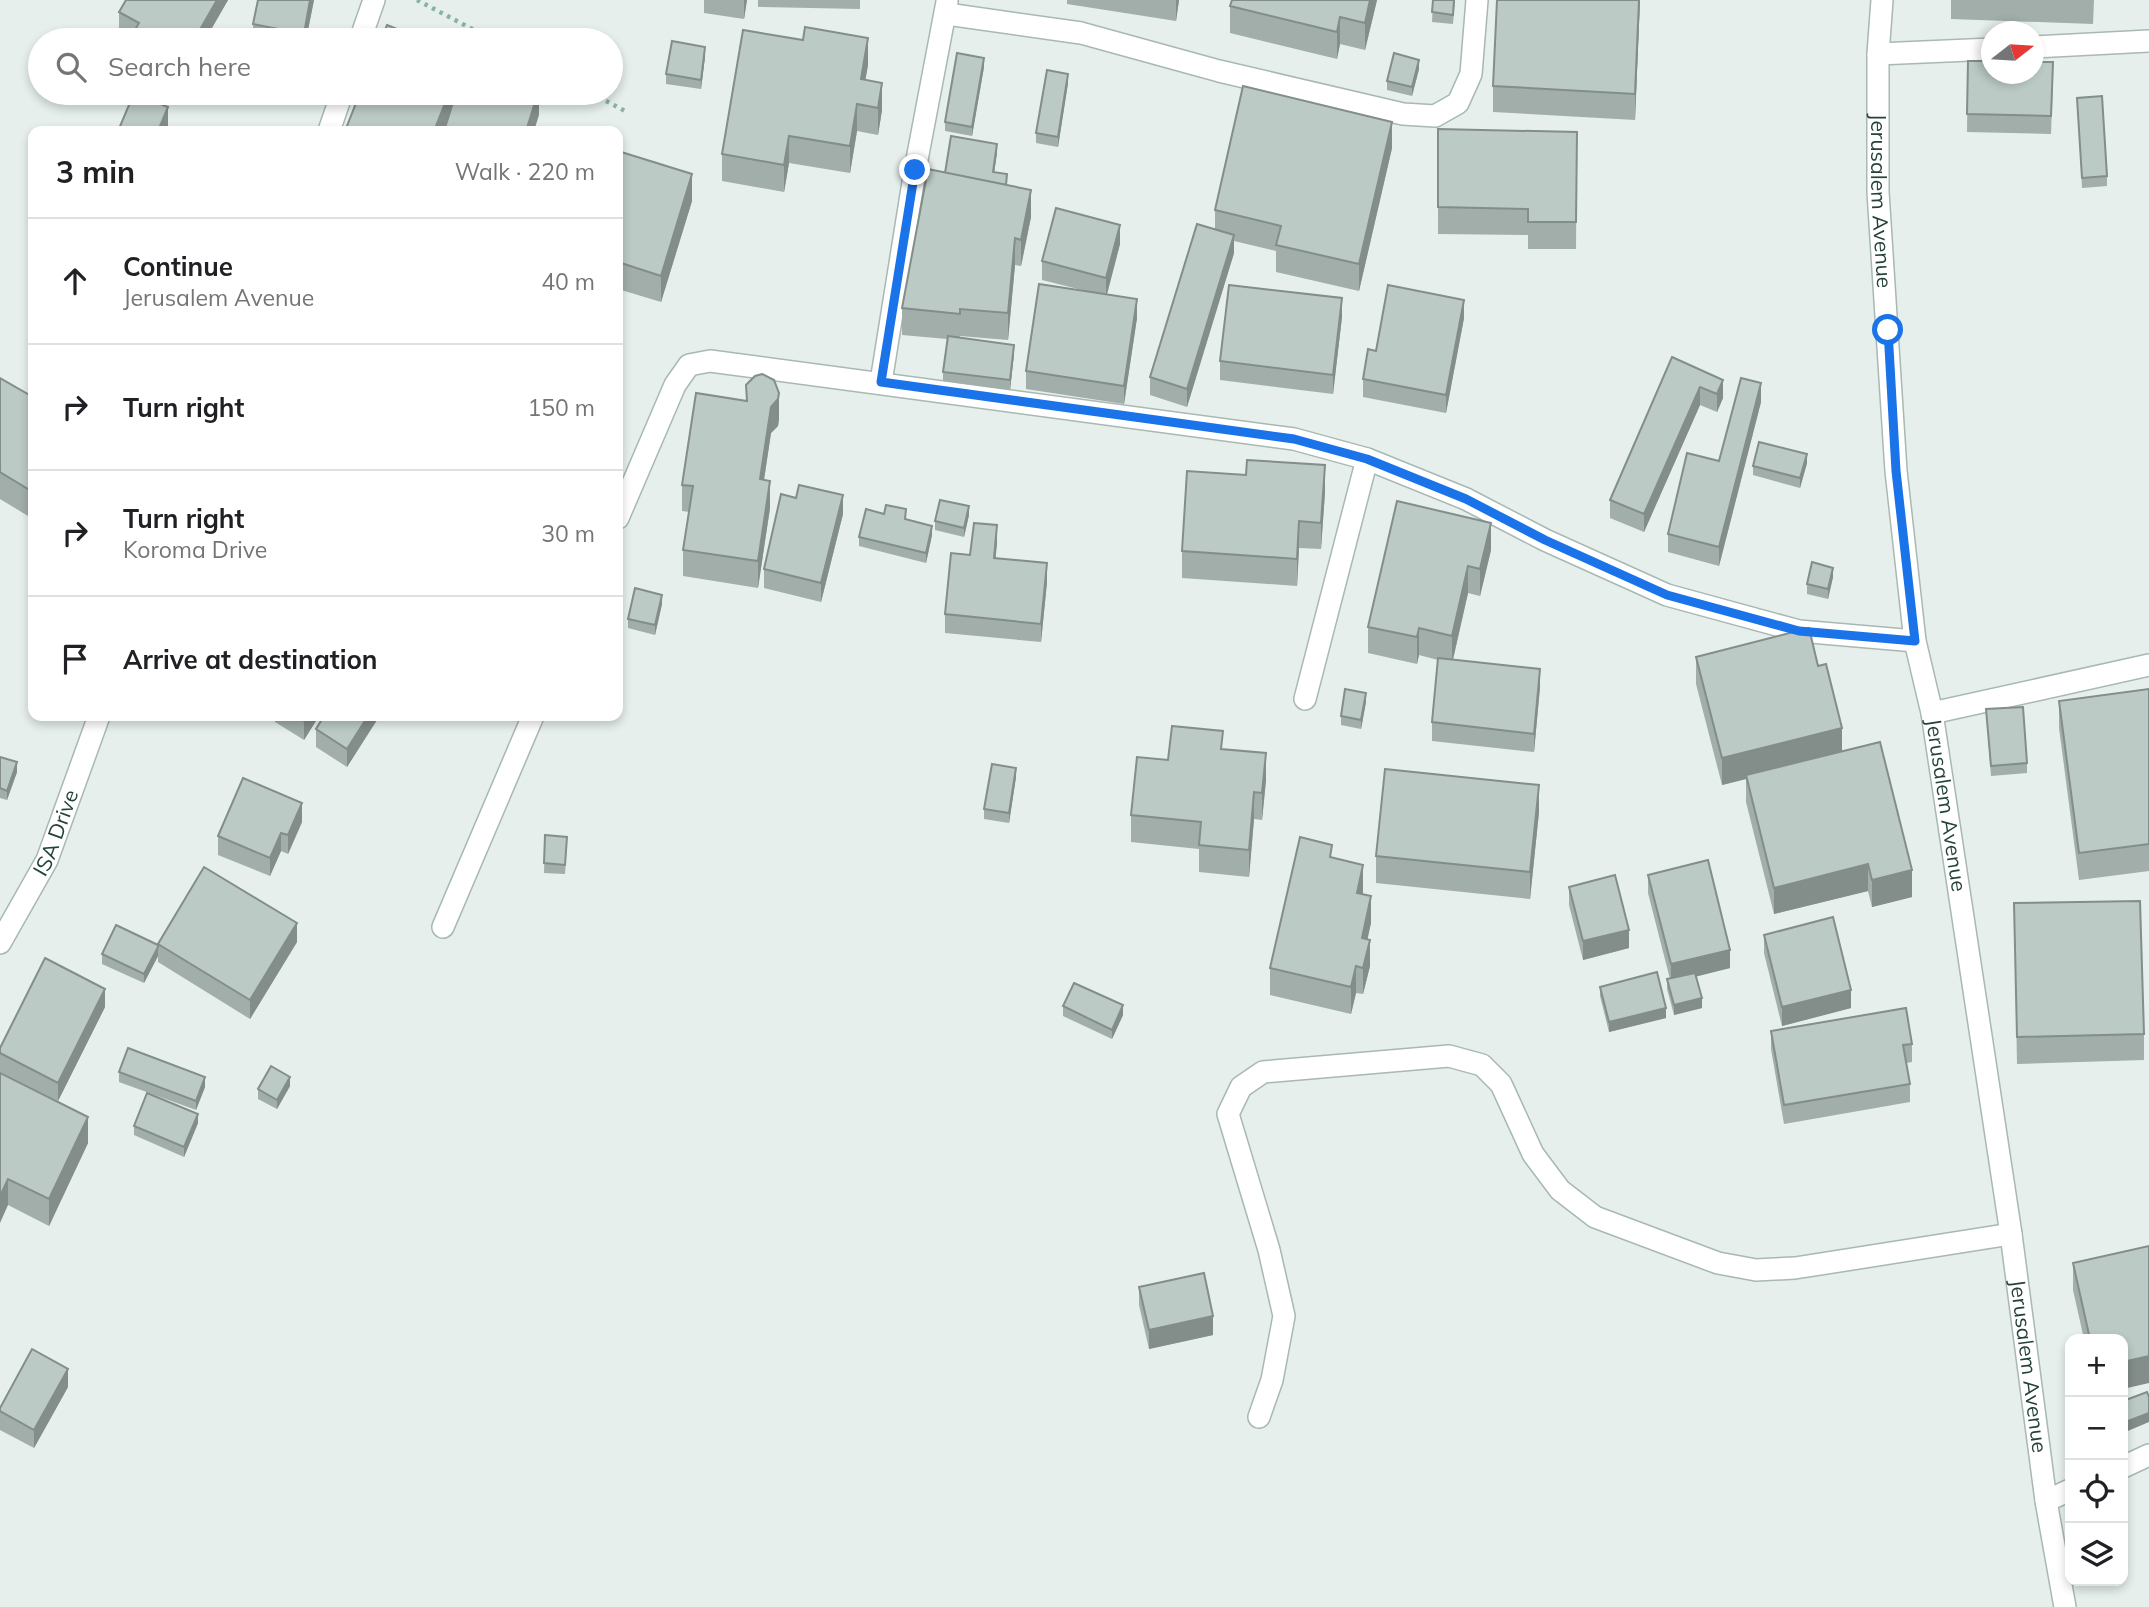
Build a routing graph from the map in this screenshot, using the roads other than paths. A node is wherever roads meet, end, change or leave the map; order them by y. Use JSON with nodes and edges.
{"nodes":[{"id":1,"x":374,"y":0,"type":"edge"},
{"id":2,"x":1477,"y":0,"type":"edge"},
{"id":3,"x":1882,"y":0,"type":"edge"},
{"id":4,"x":947,"y":7,"type":"edge"},
{"id":5,"x":364,"y":28,"type":"edge"},
{"id":6,"x":2149,"y":41,"type":"edge"},
{"id":7,"x":2044,"y":46,"type":"edge"},
{"id":8,"x":1981,"y":49,"type":"edge"},
{"id":9,"x":1878,"y":54,"type":"junction"},
{"id":10,"x":338,"y":105,"type":"edge"},
{"id":11,"x":331,"y":126,"type":"edge"},
{"id":12,"x":881,"y":382,"type":"junction"},
{"id":13,"x":1367,"y":459,"type":"junction"},
{"id":14,"x":623,"y":506,"type":"edge"},
{"id":15,"x":1915,"y":641,"type":"junction"},
{"id":16,"x":2149,"y":665,"type":"edge"},
{"id":17,"x":1305,"y":699,"type":"dead end"},
{"id":18,"x":1931,"y":713,"type":"junction"},
{"id":19,"x":97,"y":721,"type":"edge"},
{"id":20,"x":531,"y":721,"type":"edge"},
{"id":21,"x":443,"y":927,"type":"dead end"},
{"id":22,"x":0,"y":943,"type":"edge"},
{"id":23,"x":2011,"y":1234,"type":"junction"},
{"id":24,"x":1259,"y":1417,"type":"dead end"},
{"id":25,"x":2149,"y":1455,"type":"edge"},
{"id":26,"x":2128,"y":1465,"type":"edge"},
{"id":27,"x":2065,"y":1492,"type":"edge"},
{"id":28,"x":2046,"y":1501,"type":"junction"},
{"id":29,"x":2065,"y":1607,"type":"edge"}],
"edges":[{"from":1,"to":5,"type":"street"},
{"from":2,"to":4,"type":"street"},
{"from":3,"to":9,"type":"street","name":"Jerusalem Avenue"},
{"from":4,"to":12,"type":"street"},
{"from":6,"to":7,"type":"street"},
{"from":8,"to":9,"type":"street"},
{"from":9,"to":15,"type":"street","name":"Jerusalem Avenue"},
{"from":10,"to":11,"type":"street"},
{"from":12,"to":13,"type":"street"},
{"from":12,"to":14,"type":"street"},
{"from":13,"to":15,"type":"street"},
{"from":13,"to":17,"type":"street"},
{"from":15,"to":18,"type":"street","name":"Jerusalem Avenue"},
{"from":16,"to":18,"type":"street"},
{"from":18,"to":23,"type":"street","name":"Jerusalem Avenue"},
{"from":19,"to":22,"type":"street","name":"ISA Drive"},
{"from":20,"to":21,"type":"street"},
{"from":23,"to":24,"type":"street"},
{"from":23,"to":28,"type":"street","name":"Jerusalem Avenue"},
{"from":25,"to":26,"type":"street"},
{"from":27,"to":28,"type":"street"},
{"from":28,"to":29,"type":"street","name":"Jerusalem Avenue"}]}
